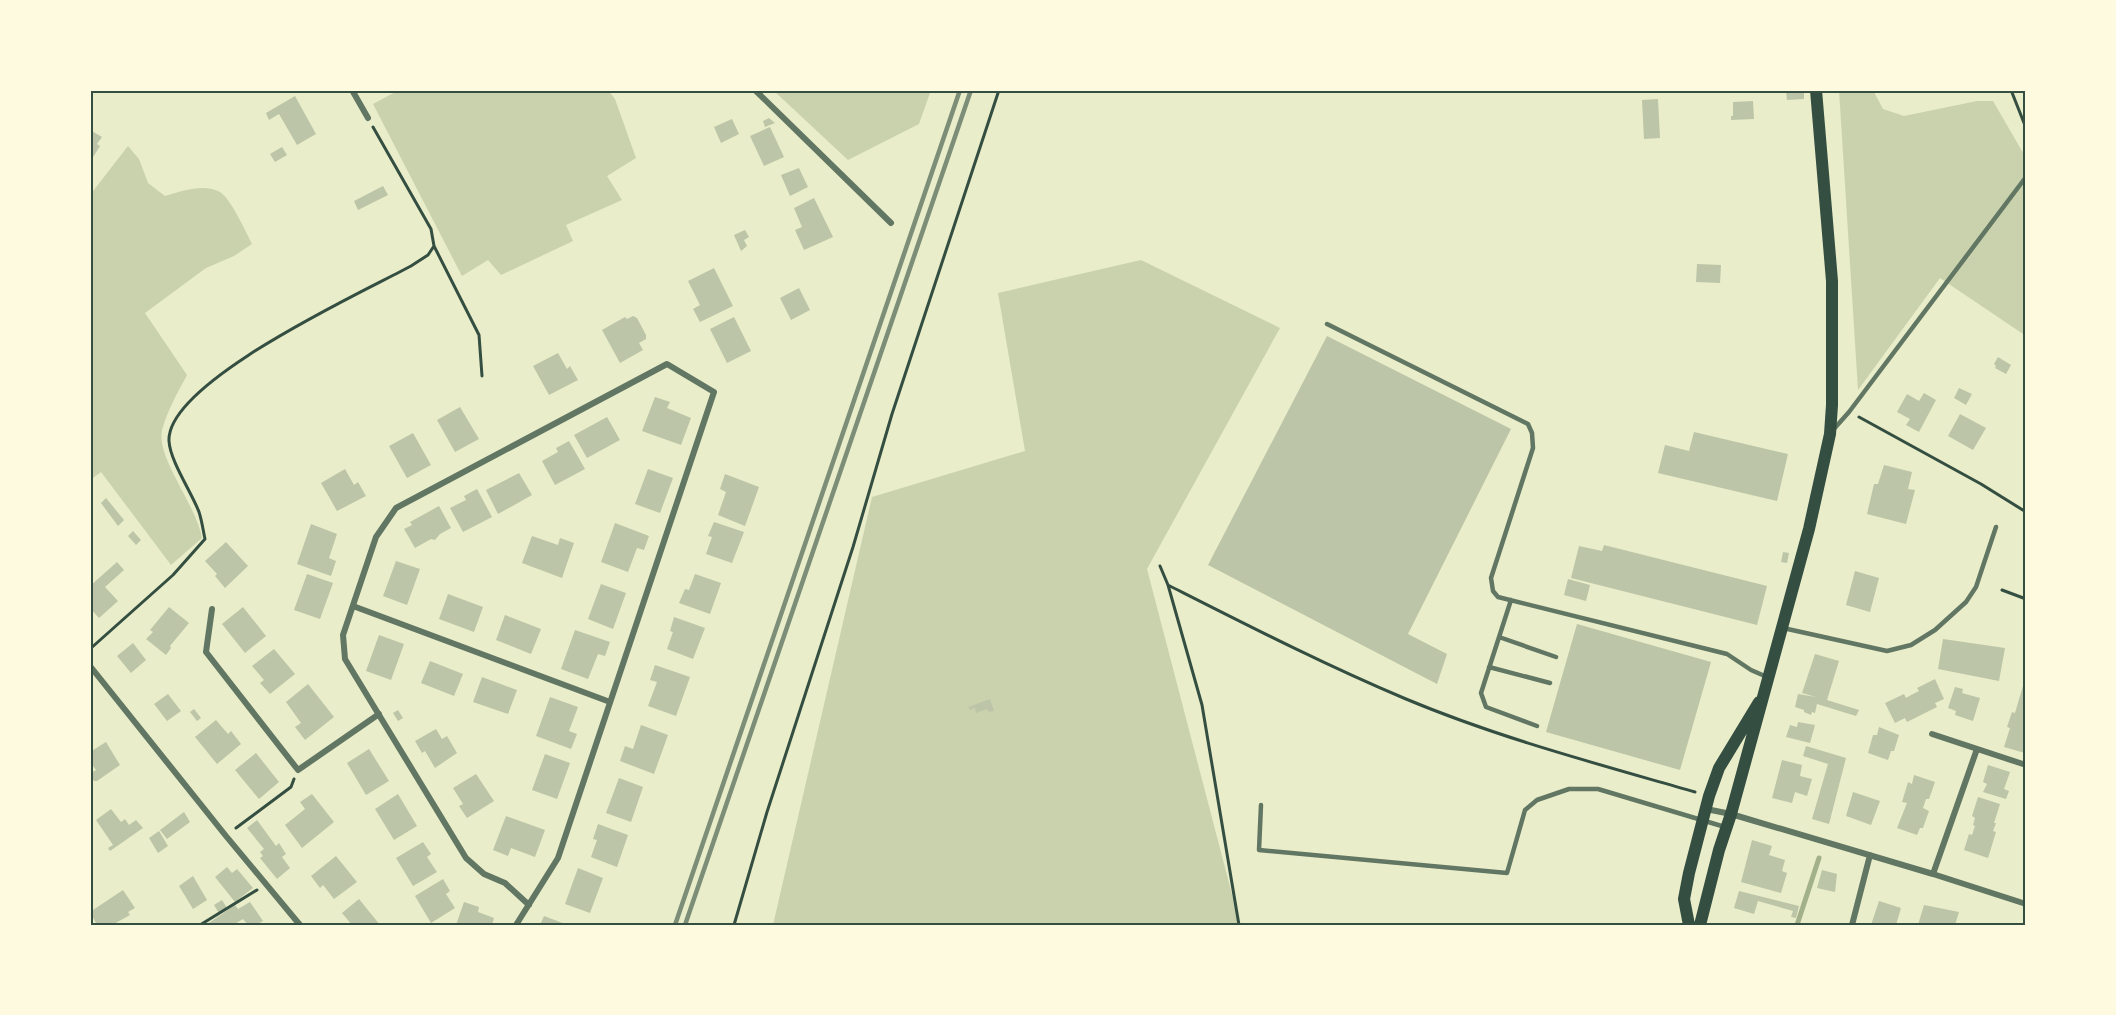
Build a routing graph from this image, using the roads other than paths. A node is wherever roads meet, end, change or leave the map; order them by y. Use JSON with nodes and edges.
{"nodes":[{"id":1,"x":352,"y":90,"type":"edge"},
{"id":2,"x":755,"y":90,"type":"edge"},
{"id":3,"x":1816,"y":90,"type":"edge"},
{"id":4,"x":368,"y":118,"type":"road end"},
{"id":5,"x":2026,"y":177,"type":"edge"},
{"id":6,"x":891,"y":223,"type":"dead end"},
{"id":7,"x":1327,"y":324,"type":"dead end"},
{"id":8,"x":1830,"y":435,"type":"junction"},
{"id":9,"x":1996,"y":527,"type":"dead end"},
{"id":10,"x":1511,"y":600,"type":"junction"},
{"id":11,"x":353,"y":606,"type":"junction"},
{"id":12,"x":212,"y":609,"type":"dead end"},
{"id":13,"x":1783,"y":628,"type":"junction"},
{"id":14,"x":1499,"y":637,"type":"junction"},
{"id":15,"x":1556,"y":657,"type":"dead end"},
{"id":16,"x":90,"y":666,"type":"edge"},
{"id":17,"x":1489,"y":667,"type":"junction"},
{"id":18,"x":1550,"y":683,"type":"dead end"},
{"id":19,"x":1768,"y":684,"type":"junction"},
{"id":20,"x":610,"y":702,"type":"junction"},
{"id":21,"x":379,"y":714,"type":"junction"},
{"id":22,"x":1537,"y":726,"type":"dead end"},
{"id":23,"x":1932,"y":734,"type":"dead end"},
{"id":24,"x":1977,"y":749,"type":"junction"},
{"id":25,"x":2023,"y":764,"type":"dead end"},
{"id":26,"x":1261,"y":805,"type":"dead end"},
{"id":27,"x":1731,"y":814,"type":"junction"},
{"id":28,"x":1704,"y":815,"type":"junction"},
{"id":29,"x":1726,"y":827,"type":"junction"},
{"id":30,"x":1869,"y":855,"type":"junction"},
{"id":31,"x":1933,"y":874,"type":"junction"},
{"id":32,"x":2026,"y":904,"type":"edge"},
{"id":33,"x":529,"y":905,"type":"junction"},
{"id":34,"x":300,"y":925,"type":"edge"},
{"id":35,"x":516,"y":925,"type":"edge"},
{"id":36,"x":1689,"y":925,"type":"edge"},
{"id":37,"x":1700,"y":925,"type":"edge"},
{"id":38,"x":1852,"y":925,"type":"edge"}],
"edges":[{"from":1,"to":4,"type":"street"},
{"from":2,"to":6,"type":"street"},
{"from":3,"to":8,"type":"main road"},
{"from":5,"to":8,"type":"lane"},
{"from":7,"to":10,"type":"lane"},
{"from":8,"to":13,"type":"main road"},
{"from":9,"to":13,"type":"lane"},
{"from":10,"to":14,"type":"lane"},
{"from":10,"to":19,"type":"lane"},
{"from":11,"to":20,"type":"street"},
{"from":11,"to":20,"type":"street"},
{"from":11,"to":21,"type":"street"},
{"from":12,"to":21,"type":"street"},
{"from":13,"to":19,"type":"main road"},
{"from":14,"to":15,"type":"lane"},
{"from":14,"to":17,"type":"lane"},
{"from":16,"to":34,"type":"street"},
{"from":17,"to":18,"type":"lane"},
{"from":17,"to":22,"type":"lane"},
{"from":19,"to":27,"type":"main road"},
{"from":19,"to":28,"type":"main road"},
{"from":20,"to":33,"type":"street"},
{"from":21,"to":33,"type":"street"},
{"from":23,"to":24,"type":"street"},
{"from":24,"to":25,"type":"street"},
{"from":24,"to":31,"type":"street"},
{"from":26,"to":28,"type":"lane"},
{"from":27,"to":28,"type":"street"},
{"from":27,"to":29,"type":"main road"},
{"from":27,"to":30,"type":"street"},
{"from":28,"to":29,"type":"lane"},
{"from":28,"to":36,"type":"main road"},
{"from":29,"to":37,"type":"main road"},
{"from":30,"to":31,"type":"street"},
{"from":30,"to":38,"type":"street"},
{"from":31,"to":32,"type":"street"},
{"from":33,"to":35,"type":"street"}]}
